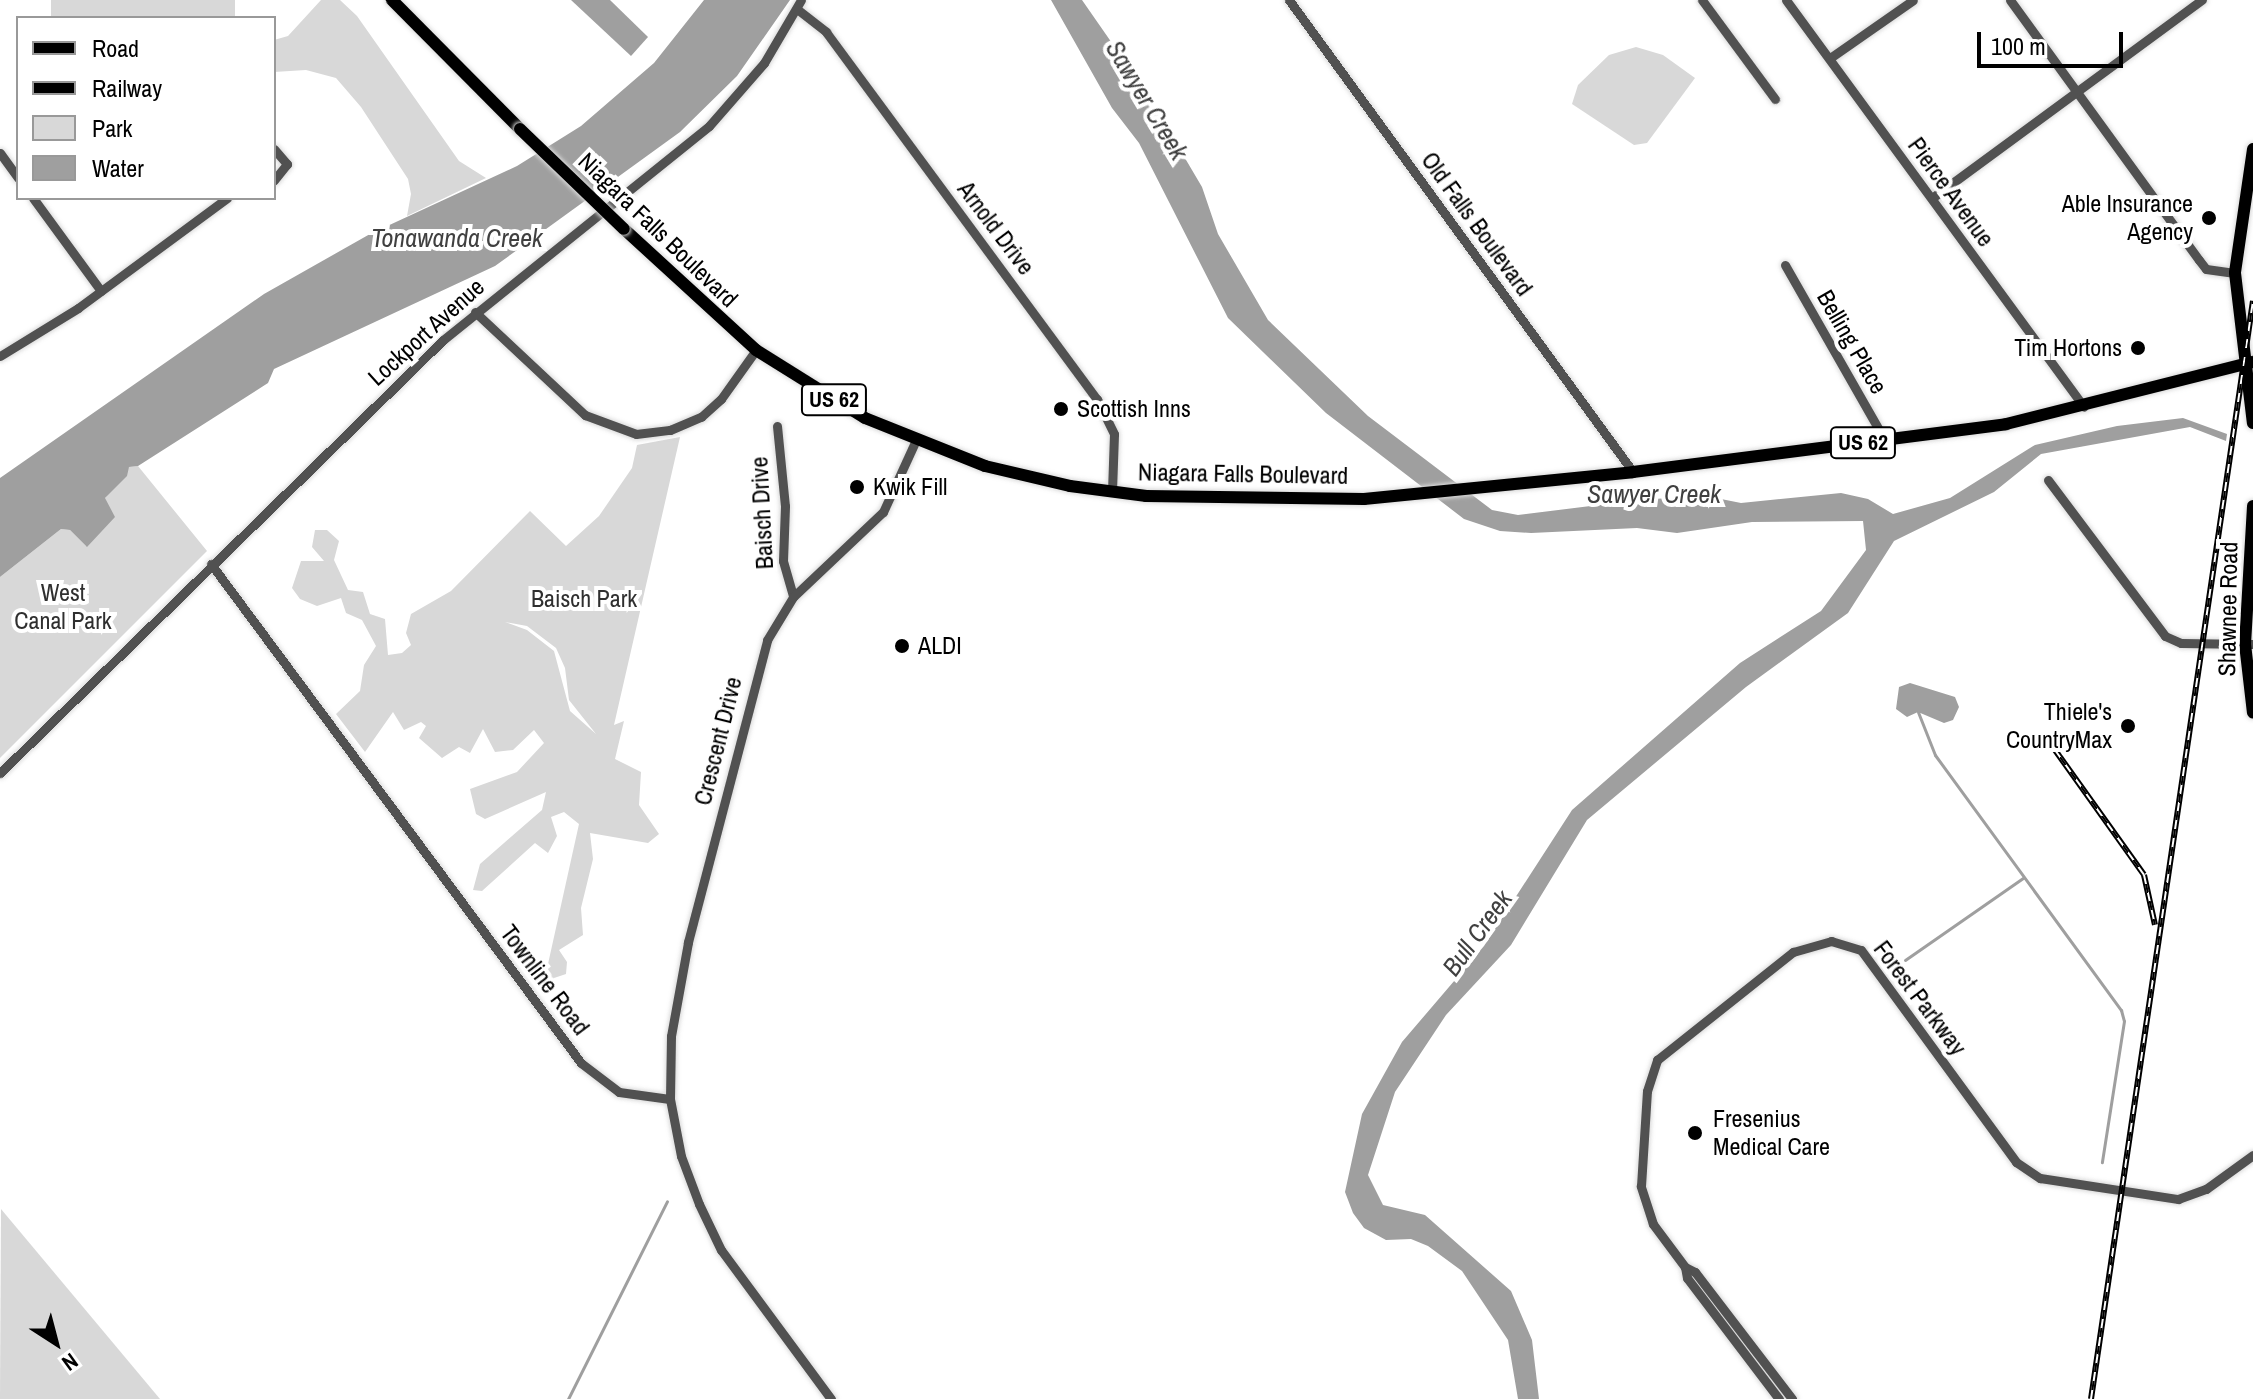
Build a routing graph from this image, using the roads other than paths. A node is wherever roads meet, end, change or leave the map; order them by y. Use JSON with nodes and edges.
{"nodes":[{"id":1,"x":392,"y":0,"type":"edge"},
{"id":2,"x":1289,"y":0,"type":"edge"},
{"id":3,"x":1702,"y":0,"type":"edge"},
{"id":4,"x":1786,"y":0,"type":"edge"},
{"id":5,"x":1913,"y":0,"type":"edge"},
{"id":6,"x":2010,"y":0,"type":"edge"},
{"id":7,"x":2202,"y":0,"type":"edge"},
{"id":8,"x":799,"y":5,"type":"edge"},
{"id":9,"x":1830,"y":58,"type":"junction"},
{"id":10,"x":2076,"y":92,"type":"junction"},
{"id":11,"x":1775,"y":99,"type":"dead end"},
{"id":12,"x":2253,"y":149,"type":"edge"},
{"id":13,"x":276,"y":150,"type":"edge"},
{"id":14,"x":0,"y":153,"type":"edge"},
{"id":15,"x":16,"y":175,"type":"edge"},
{"id":16,"x":276,"y":178,"type":"edge"},
{"id":17,"x":1932,"y":198,"type":"junction"},
{"id":18,"x":34,"y":200,"type":"edge"},
{"id":19,"x":224,"y":200,"type":"edge"},
{"id":20,"x":1785,"y":265,"type":"dead end"},
{"id":21,"x":2235,"y":273,"type":"junction"},
{"id":22,"x":101,"y":291,"type":"junction"},
{"id":23,"x":475,"y":312,"type":"junction"},
{"id":24,"x":756,"y":350,"type":"junction"},
{"id":25,"x":0,"y":356,"type":"edge"},
{"id":26,"x":2248,"y":363,"type":"edge"},
{"id":27,"x":2084,"y":407,"type":"junction"},
{"id":28,"x":2253,"y":423,"type":"edge"},
{"id":29,"x":777,"y":426,"type":"dead end"},
{"id":30,"x":1885,"y":440,"type":"junction"},
{"id":31,"x":915,"y":442,"type":"junction"},
{"id":32,"x":1633,"y":472,"type":"junction"},
{"id":33,"x":2048,"y":480,"type":"dead end"},
{"id":34,"x":1112,"y":492,"type":"junction"},
{"id":35,"x":2253,"y":506,"type":"edge"},
{"id":36,"x":211,"y":564,"type":"junction"},
{"id":37,"x":793,"y":597,"type":"junction"},
{"id":38,"x":2249,"y":644,"type":"edge"},
{"id":39,"x":2253,"y":713,"type":"edge"},
{"id":40,"x":0,"y":773,"type":"edge"},
{"id":41,"x":670,"y":1099,"type":"junction"},
{"id":42,"x":2253,"y":1155,"type":"edge"},
{"id":43,"x":1685,"y":1267,"type":"junction"},
{"id":44,"x":831,"y":1399,"type":"edge"},
{"id":45,"x":1779,"y":1399,"type":"edge"},
{"id":46,"x":1792,"y":1399,"type":"edge"}],
"edges":[{"from":1,"to":24,"type":"main road","name":"Niagara Falls Boulevard","number":"US 62","bridge":true},
{"from":2,"to":32,"type":"street","name":"Old Falls Boulevard"},
{"from":3,"to":11,"type":"street"},
{"from":4,"to":9,"type":"street","name":"Pierce Avenue"},
{"from":5,"to":9,"type":"street"},
{"from":6,"to":10,"type":"street"},
{"from":7,"to":10,"type":"street"},
{"from":8,"to":23,"type":"street","name":"Lockport Avenue"},
{"from":8,"to":34,"type":"street","name":"Arnold Drive"},
{"from":9,"to":17,"type":"street","name":"Pierce Avenue"},
{"from":10,"to":17,"type":"street"},
{"from":10,"to":21,"type":"street"},
{"from":12,"to":21,"type":"main road"},
{"from":13,"to":16,"type":"street"},
{"from":14,"to":15,"type":"street"},
{"from":17,"to":27,"type":"street","name":"Pierce Avenue"},
{"from":18,"to":22,"type":"street"},
{"from":19,"to":22,"type":"street"},
{"from":20,"to":30,"type":"street","name":"Belling Place"},
{"from":21,"to":26,"type":"main road"},
{"from":22,"to":25,"type":"street"},
{"from":23,"to":24,"type":"street"},
{"from":23,"to":36,"type":"street","name":"Lockport Avenue"},
{"from":24,"to":31,"type":"main road","name":"Niagara Falls Boulevard","number":"US 62"},
{"from":26,"to":27,"type":"main road","name":"Niagara Falls Boulevard","number":"US 62"},
{"from":26,"to":28,"type":"main road"},
{"from":27,"to":30,"type":"main road","name":"Niagara Falls Boulevard","number":"US 62"},
{"from":29,"to":37,"type":"street","name":"Baisch Drive"},
{"from":30,"to":32,"type":"main road","name":"Niagara Falls Boulevard","number":"US 62"},
{"from":31,"to":34,"type":"main road","name":"Niagara Falls Boulevard","number":"US 62"},
{"from":31,"to":37,"type":"street","name":"Crescent Drive"},
{"from":32,"to":34,"type":"main road","name":"Niagara Falls Boulevard","number":"US 62"},
{"from":33,"to":38,"type":"street"},
{"from":35,"to":38,"type":"main road","name":"Shawnee Road"},
{"from":36,"to":40,"type":"street","name":"Lockport Avenue"},
{"from":36,"to":41,"type":"street","name":"Townline Road"},
{"from":37,"to":41,"type":"street","name":"Crescent Drive"},
{"from":38,"to":39,"type":"main road","name":"Shawnee Road"},
{"from":41,"to":44,"type":"street"},
{"from":42,"to":43,"type":"street","name":"Forest Parkway"},
{"from":43,"to":45,"type":"street","name":"Forest Parkway"},
{"from":43,"to":46,"type":"street","name":"Forest Parkway"}]}
